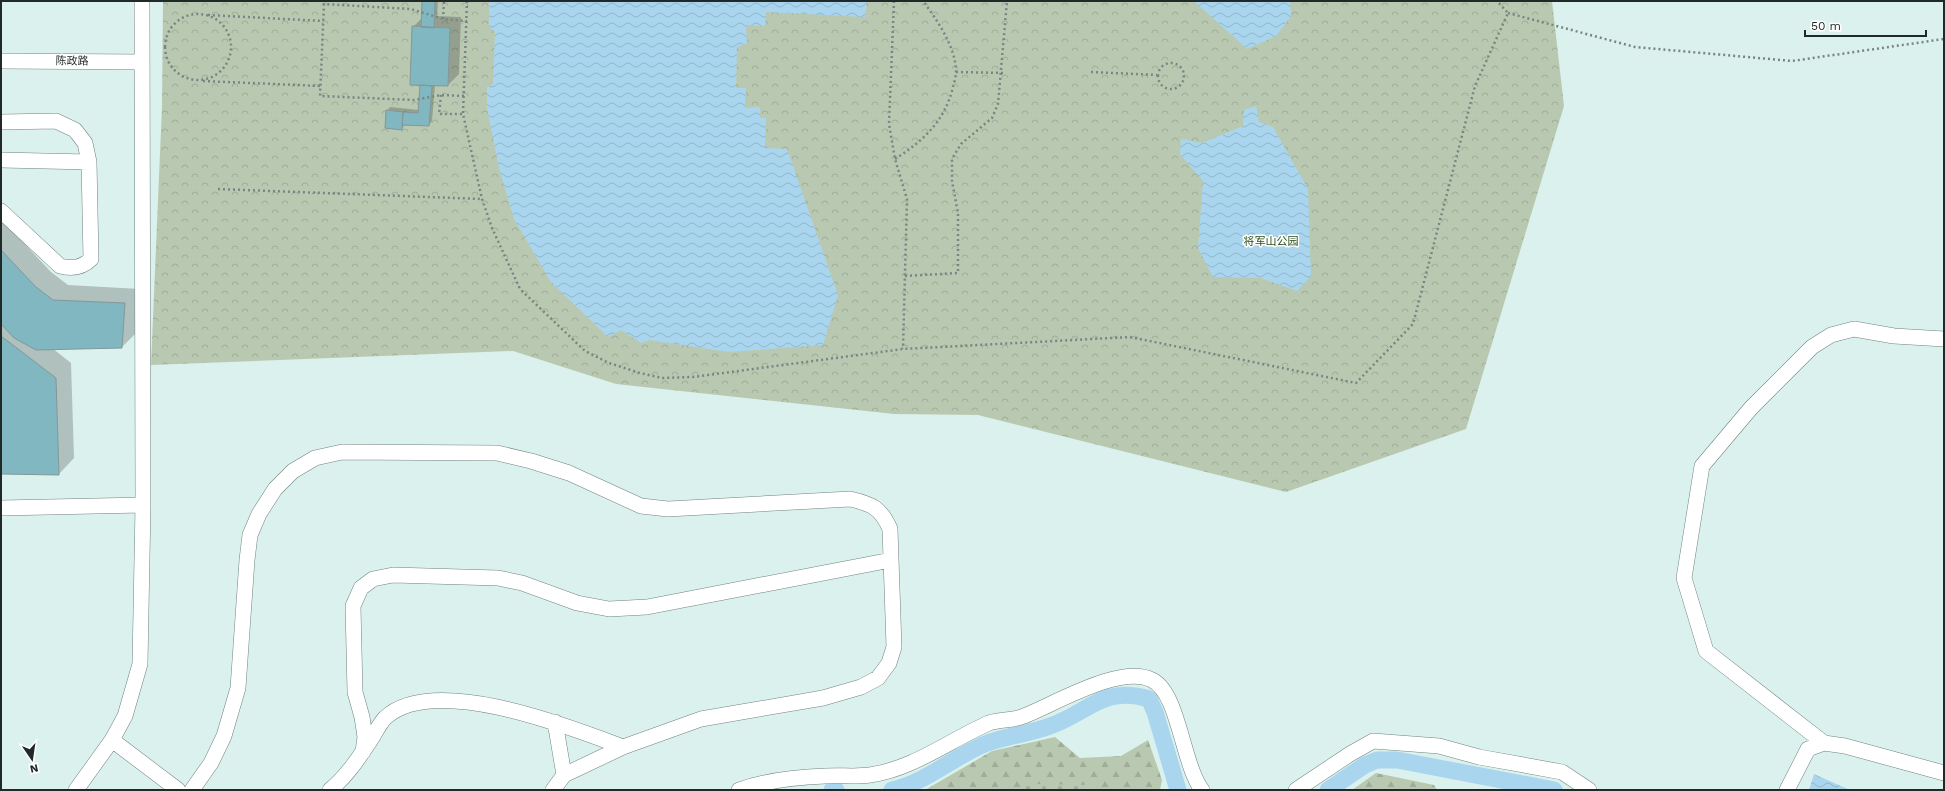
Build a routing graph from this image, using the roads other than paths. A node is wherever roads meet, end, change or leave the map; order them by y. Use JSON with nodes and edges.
{"nodes":[{"id":1,"x":142,"y":1,"type":"edge"},
{"id":2,"x":1,"y":61,"type":"edge"},
{"id":3,"x":142,"y":62,"type":"junction"},
{"id":4,"x":1,"y":122,"type":"edge"},
{"id":5,"x":1,"y":160,"type":"edge"},
{"id":6,"x":89,"y":162,"type":"junction"},
{"id":7,"x":1,"y":211,"type":"edge"},
{"id":8,"x":1944,"y":339,"type":"edge"},
{"id":9,"x":143,"y":506,"type":"junction"},
{"id":10,"x":1,"y":508,"type":"edge"},
{"id":11,"x":891,"y":560,"type":"junction"},
{"id":12,"x":554,"y":722,"type":"junction"},
{"id":13,"x":112,"y":740,"type":"junction"},
{"id":14,"x":1824,"y":743,"type":"junction"},
{"id":15,"x":624,"y":747,"type":"junction"},
{"id":16,"x":363,"y":752,"type":"junction"},
{"id":17,"x":1944,"y":773,"type":"edge"},
{"id":18,"x":564,"y":775,"type":"junction"},
{"id":19,"x":76,"y":790,"type":"edge"},
{"id":20,"x":178,"y":790,"type":"edge"},
{"id":21,"x":192,"y":790,"type":"edge"},
{"id":22,"x":330,"y":790,"type":"edge"},
{"id":23,"x":553,"y":790,"type":"edge"},
{"id":24,"x":739,"y":790,"type":"edge"},
{"id":25,"x":1202,"y":790,"type":"edge"},
{"id":26,"x":1296,"y":790,"type":"edge"},
{"id":27,"x":1589,"y":790,"type":"edge"},
{"id":28,"x":1786,"y":790,"type":"edge"}],
"edges":[{"from":1,"to":3,"type":"street"},
{"from":2,"to":3,"type":"street","name":"陈政路"},
{"from":3,"to":9,"type":"street"},
{"from":4,"to":6,"type":"street"},
{"from":5,"to":6,"type":"street"},
{"from":6,"to":7,"type":"street"},
{"from":8,"to":14,"type":"street"},
{"from":9,"to":10,"type":"street"},
{"from":9,"to":13,"type":"street"},
{"from":11,"to":15,"type":"street"},
{"from":11,"to":16,"type":"street"},
{"from":11,"to":21,"type":"street"},
{"from":12,"to":15,"type":"street"},
{"from":12,"to":16,"type":"street"},
{"from":12,"to":18,"type":"street"},
{"from":13,"to":19,"type":"street"},
{"from":13,"to":20,"type":"street"},
{"from":14,"to":17,"type":"street"},
{"from":14,"to":28,"type":"street"},
{"from":15,"to":18,"type":"street"},
{"from":16,"to":22,"type":"street"},
{"from":18,"to":23,"type":"street"},
{"from":24,"to":25,"type":"street"},
{"from":26,"to":27,"type":"street"}]}
